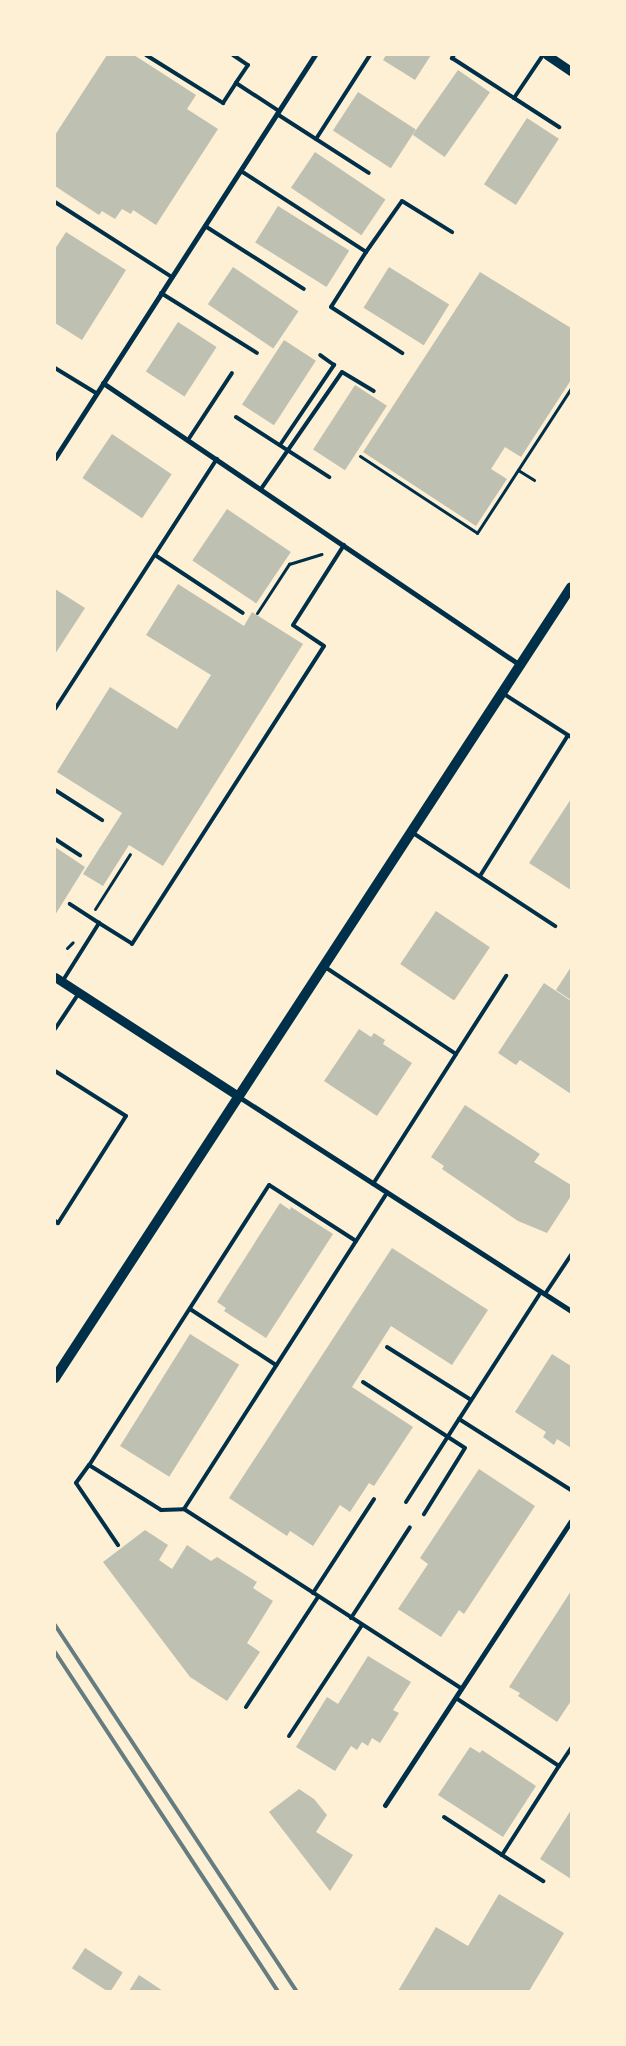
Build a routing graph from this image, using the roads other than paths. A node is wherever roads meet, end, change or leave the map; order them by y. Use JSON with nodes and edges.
{"nodes":[{"id":1,"x":146,"y":55,"type":"edge"},
{"id":2,"x":233,"y":55,"type":"edge"},
{"id":3,"x":315,"y":55,"type":"edge"},
{"id":4,"x":371,"y":55,"type":"edge"},
{"id":5,"x":454,"y":55,"type":"edge"},
{"id":6,"x":543,"y":55,"type":"edge"},
{"id":7,"x":547,"y":55,"type":"edge"},
{"id":8,"x":571,"y":71,"type":"edge"},
{"id":9,"x":236,"y":83,"type":"junction"},
{"id":10,"x":514,"y":98,"type":"junction"},
{"id":11,"x":278,"y":112,"type":"junction"},
{"id":12,"x":559,"y":127,"type":"dead end"},
{"id":13,"x":316,"y":139,"type":"junction"},
{"id":14,"x":241,"y":171,"type":"junction"},
{"id":15,"x":369,"y":173,"type":"dead end"},
{"id":16,"x":55,"y":202,"type":"edge"},
{"id":17,"x":205,"y":226,"type":"junction"},
{"id":18,"x":452,"y":232,"type":"dead end"},
{"id":19,"x":366,"y":252,"type":"junction"},
{"id":20,"x":172,"y":276,"type":"junction"},
{"id":21,"x":304,"y":289,"type":"dead end"},
{"id":22,"x":161,"y":293,"type":"junction"},
{"id":23,"x":257,"y":353,"type":"dead end"},
{"id":24,"x":402,"y":354,"type":"dead end"},
{"id":25,"x":320,"y":355,"type":"dead end"},
{"id":26,"x":55,"y":368,"type":"edge"},
{"id":27,"x":232,"y":373,"type":"dead end"},
{"id":28,"x":103,"y":383,"type":"junction"},
{"id":29,"x":374,"y":391,"type":"dead end"},
{"id":30,"x":96,"y":393,"type":"junction"},
{"id":31,"x":236,"y":417,"type":"dead end"},
{"id":32,"x":188,"y":440,"type":"junction"},
{"id":33,"x":280,"y":445,"type":"junction"},
{"id":34,"x":288,"y":450,"type":"junction"},
{"id":35,"x":55,"y":458,"type":"edge"},
{"id":36,"x":217,"y":459,"type":"junction"},
{"id":37,"x":329,"y":477,"type":"dead end"},
{"id":38,"x":261,"y":489,"type":"junction"},
{"id":39,"x":344,"y":545,"type":"junction"},
{"id":40,"x":155,"y":555,"type":"junction"},
{"id":41,"x":571,"y":587,"type":"edge"},
{"id":42,"x":243,"y":613,"type":"dead end"},
{"id":43,"x":520,"y":665,"type":"junction"},
{"id":44,"x":502,"y":693,"type":"junction"},
{"id":45,"x":55,"y":709,"type":"edge"},
{"id":46,"x":569,"y":736,"type":"edge"},
{"id":47,"x":55,"y":790,"type":"edge"},
{"id":48,"x":102,"y":820,"type":"dead end"},
{"id":49,"x":411,"y":831,"type":"junction"},
{"id":50,"x":55,"y":839,"type":"edge"},
{"id":51,"x":80,"y":855,"type":"dead end"},
{"id":52,"x":480,"y":876,"type":"junction"},
{"id":53,"x":70,"y":904,"type":"dead end"},
{"id":54,"x":99,"y":924,"type":"junction"},
{"id":55,"x":555,"y":926,"type":"dead end"},
{"id":56,"x":324,"y":966,"type":"junction"},
{"id":57,"x":506,"y":976,"type":"dead end"},
{"id":58,"x":59,"y":980,"type":"edge"},
{"id":59,"x":79,"y":993,"type":"junction"},
{"id":60,"x":55,"y":1029,"type":"edge"},
{"id":61,"x":456,"y":1054,"type":"junction"},
{"id":62,"x":55,"y":1071,"type":"edge"},
{"id":63,"x":238,"y":1096,"type":"junction"},
{"id":64,"x":373,"y":1184,"type":"junction"},
{"id":65,"x":387,"y":1193,"type":"junction"},
{"id":66,"x":55,"y":1221,"type":"edge"},
{"id":67,"x":356,"y":1241,"type":"junction"},
{"id":68,"x":571,"y":1255,"type":"edge"},
{"id":69,"x":543,"y":1293,"type":"junction"},
{"id":70,"x":190,"y":1309,"type":"junction"},
{"id":71,"x":571,"y":1311,"type":"edge"},
{"id":72,"x":387,"y":1347,"type":"dead end"},
{"id":73,"x":276,"y":1365,"type":"junction"},
{"id":74,"x":56,"y":1376,"type":"edge"},
{"id":75,"x":363,"y":1382,"type":"dead end"},
{"id":76,"x":55,"y":1387,"type":"edge"},
{"id":77,"x":470,"y":1400,"type":"junction"},
{"id":78,"x":459,"y":1419,"type":"junction"},
{"id":79,"x":448,"y":1437,"type":"junction"},
{"id":80,"x":89,"y":1465,"type":"junction"},
{"id":81,"x":571,"y":1490,"type":"edge"},
{"id":82,"x":374,"y":1499,"type":"dead end"},
{"id":83,"x":406,"y":1502,"type":"dead end"},
{"id":84,"x":184,"y":1509,"type":"junction"},
{"id":85,"x":424,"y":1514,"type":"dead end"},
{"id":86,"x":571,"y":1521,"type":"edge"},
{"id":87,"x":410,"y":1527,"type":"dead end"},
{"id":88,"x":118,"y":1545,"type":"dead end"},
{"id":89,"x":313,"y":1593,"type":"junction"},
{"id":90,"x":318,"y":1596,"type":"junction"},
{"id":91,"x":351,"y":1618,"type":"junction"},
{"id":92,"x":362,"y":1625,"type":"junction"},
{"id":93,"x":462,"y":1689,"type":"junction"},
{"id":94,"x":456,"y":1698,"type":"junction"},
{"id":95,"x":246,"y":1707,"type":"dead end"},
{"id":96,"x":289,"y":1736,"type":"dead end"},
{"id":97,"x":571,"y":1748,"type":"edge"},
{"id":98,"x":559,"y":1766,"type":"junction"},
{"id":99,"x":385,"y":1805,"type":"dead end"},
{"id":100,"x":444,"y":1817,"type":"dead end"},
{"id":101,"x":502,"y":1855,"type":"junction"},
{"id":102,"x":543,"y":1881,"type":"dead end"}],
"edges":[{"from":1,"to":9,"type":"lane"},
{"from":2,"to":9,"type":"lane"},
{"from":3,"to":11,"type":"street"},
{"from":4,"to":13,"type":"lane"},
{"from":5,"to":10,"type":"lane"},
{"from":6,"to":10,"type":"lane"},
{"from":7,"to":8,"type":"street"},
{"from":9,"to":11,"type":"lane"},
{"from":10,"to":12,"type":"lane"},
{"from":11,"to":13,"type":"lane"},
{"from":11,"to":14,"type":"street"},
{"from":13,"to":15,"type":"lane"},
{"from":14,"to":17,"type":"street"},
{"from":14,"to":19,"type":"lane"},
{"from":16,"to":20,"type":"lane"},
{"from":17,"to":20,"type":"street"},
{"from":17,"to":21,"type":"lane"},
{"from":18,"to":19,"type":"lane"},
{"from":19,"to":24,"type":"lane"},
{"from":20,"to":22,"type":"street"},
{"from":22,"to":23,"type":"lane"},
{"from":22,"to":28,"type":"street"},
{"from":25,"to":33,"type":"lane"},
{"from":26,"to":30,"type":"lane"},
{"from":27,"to":32,"type":"lane"},
{"from":28,"to":30,"type":"street"},
{"from":28,"to":32,"type":"street"},
{"from":29,"to":34,"type":"lane"},
{"from":30,"to":35,"type":"street"},
{"from":31,"to":33,"type":"lane"},
{"from":32,"to":36,"type":"street"},
{"from":33,"to":34,"type":"lane"},
{"from":34,"to":37,"type":"lane"},
{"from":34,"to":38,"type":"lane"},
{"from":36,"to":38,"type":"street"},
{"from":36,"to":40,"type":"lane"},
{"from":38,"to":39,"type":"street"},
{"from":39,"to":43,"type":"street"},
{"from":39,"to":54,"type":"lane"},
{"from":40,"to":42,"type":"lane"},
{"from":40,"to":45,"type":"lane"},
{"from":41,"to":43,"type":"main road"},
{"from":43,"to":44,"type":"main road"},
{"from":44,"to":46,"type":"lane"},
{"from":44,"to":49,"type":"main road"},
{"from":46,"to":52,"type":"lane"},
{"from":47,"to":48,"type":"lane"},
{"from":49,"to":52,"type":"lane"},
{"from":49,"to":56,"type":"main road"},
{"from":50,"to":51,"type":"lane"},
{"from":52,"to":55,"type":"lane"},
{"from":53,"to":54,"type":"lane"},
{"from":54,"to":58,"type":"lane"},
{"from":56,"to":61,"type":"lane"},
{"from":56,"to":63,"type":"main road"},
{"from":57,"to":61,"type":"lane"},
{"from":58,"to":59,"type":"street"},
{"from":59,"to":60,"type":"lane"},
{"from":59,"to":63,"type":"street"},
{"from":61,"to":64,"type":"lane"},
{"from":62,"to":66,"type":"lane"},
{"from":63,"to":64,"type":"street"},
{"from":63,"to":74,"type":"main road"},
{"from":64,"to":65,"type":"street"},
{"from":65,"to":67,"type":"lane"},
{"from":65,"to":69,"type":"street"},
{"from":67,"to":70,"type":"lane"},
{"from":67,"to":73,"type":"lane"},
{"from":68,"to":69,"type":"lane"},
{"from":69,"to":71,"type":"street"},
{"from":69,"to":77,"type":"lane"},
{"from":70,"to":73,"type":"lane"},
{"from":70,"to":80,"type":"lane"},
{"from":72,"to":77,"type":"lane"},
{"from":73,"to":84,"type":"lane"},
{"from":74,"to":76,"type":"main road"},
{"from":75,"to":79,"type":"lane"},
{"from":77,"to":78,"type":"lane"},
{"from":78,"to":79,"type":"lane"},
{"from":78,"to":81,"type":"lane"},
{"from":79,"to":83,"type":"lane"},
{"from":79,"to":85,"type":"lane"},
{"from":80,"to":84,"type":"lane"},
{"from":80,"to":88,"type":"lane"},
{"from":82,"to":89,"type":"lane"},
{"from":84,"to":89,"type":"lane"},
{"from":86,"to":93,"type":"street"},
{"from":87,"to":91,"type":"lane"},
{"from":89,"to":90,"type":"lane"},
{"from":90,"to":91,"type":"lane"},
{"from":90,"to":95,"type":"lane"},
{"from":91,"to":92,"type":"lane"},
{"from":92,"to":93,"type":"lane"},
{"from":92,"to":96,"type":"lane"},
{"from":93,"to":94,"type":"street"},
{"from":94,"to":98,"type":"lane"},
{"from":94,"to":99,"type":"street"},
{"from":97,"to":98,"type":"lane"},
{"from":98,"to":101,"type":"lane"},
{"from":100,"to":101,"type":"lane"},
{"from":101,"to":102,"type":"lane"}]}
